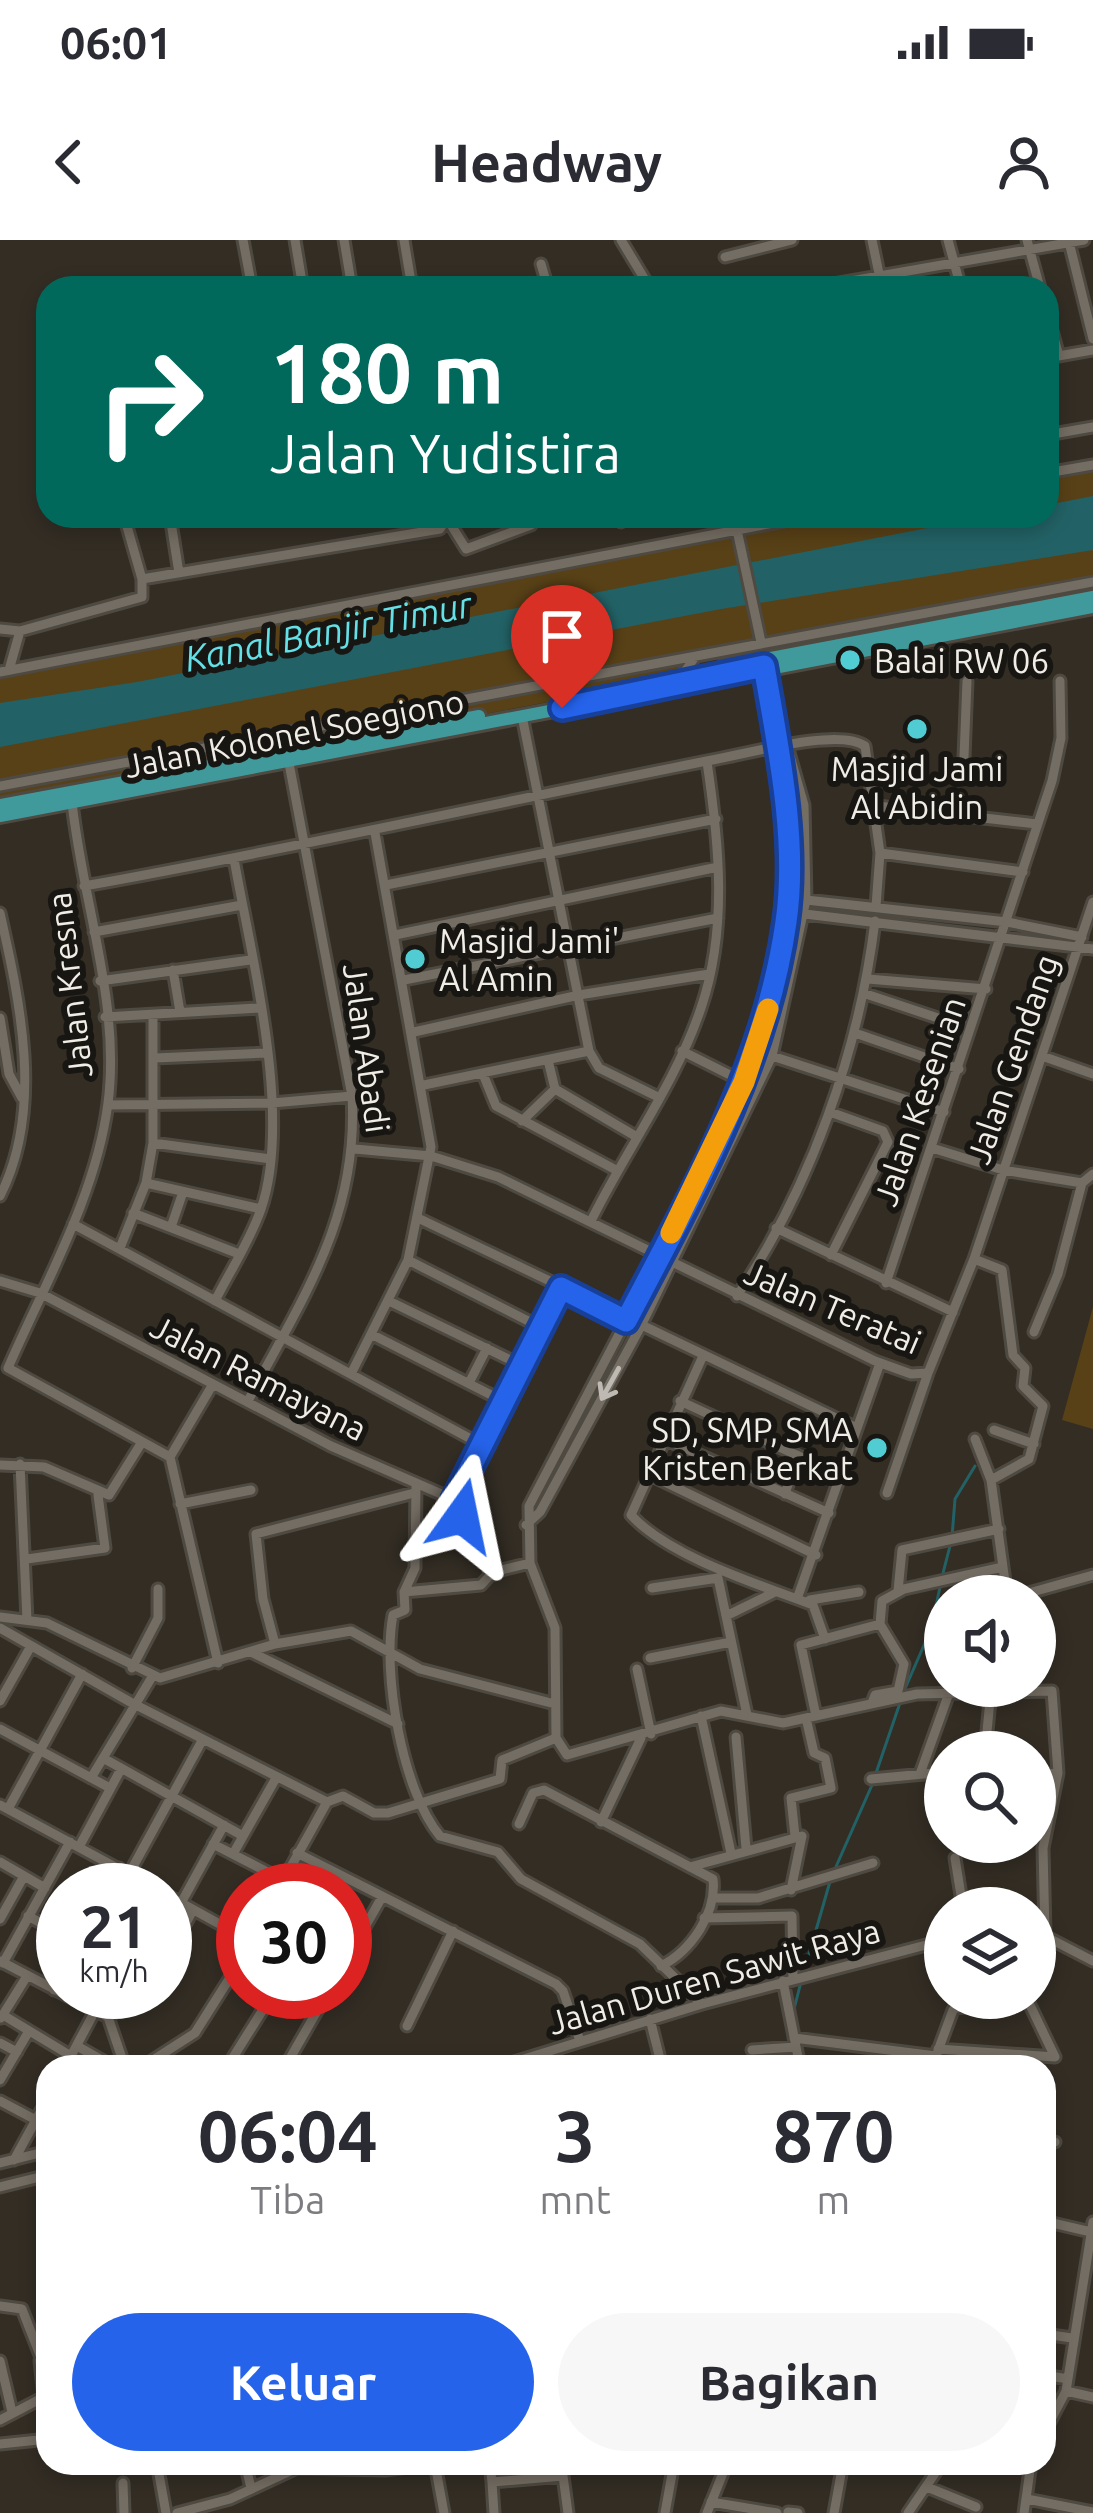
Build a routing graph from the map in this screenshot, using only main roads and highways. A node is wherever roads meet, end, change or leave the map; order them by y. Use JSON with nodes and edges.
{"nodes":[{"id":1,"x":1093,"y":597,"type":"edge"},
{"id":2,"x":1093,"y":608,"type":"edge"},
{"id":3,"x":288,"y":759,"type":"junction"},
{"id":4,"x":0,"y":795,"type":"edge"},
{"id":5,"x":21,"y":801,"type":"junction"},
{"id":6,"x":0,"y":806,"type":"edge"},
{"id":7,"x":0,"y":816,"type":"edge"}],
"edges":[{"from":1,"to":3,"type":"main road","name":"Jalan Kolonel Soegiono"},
{"from":2,"to":3,"type":"main road","name":"Jalan Kolonel Soegiono"},
{"from":3,"to":5,"type":"main road","name":"Jalan Kolonel Soegiono"},
{"from":3,"to":7,"type":"main road","name":"Jalan Kolonel Soegiono"},
{"from":4,"to":5,"type":"main road"},
{"from":5,"to":6,"type":"main road","name":"Jalan Kolonel Soegiono"}]}
